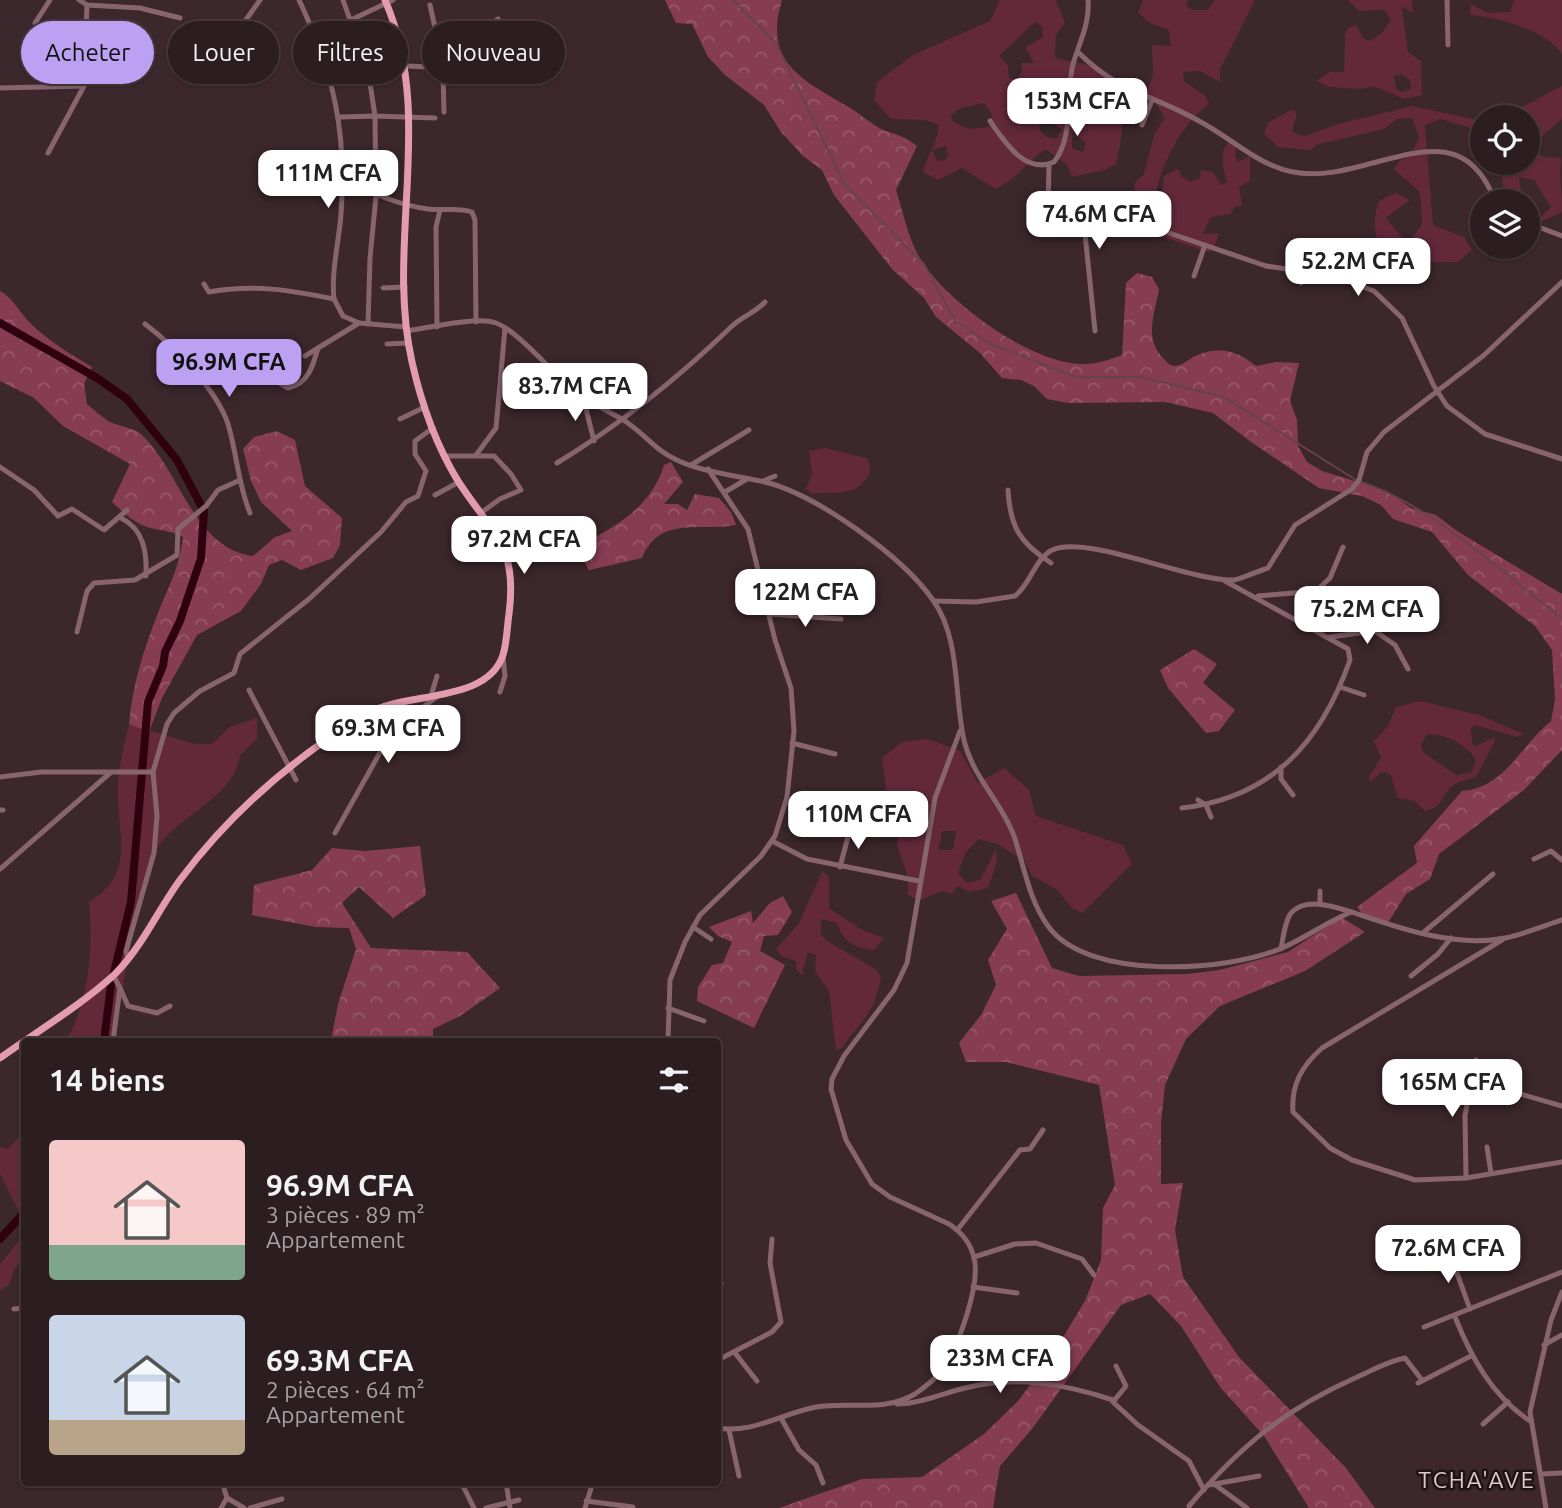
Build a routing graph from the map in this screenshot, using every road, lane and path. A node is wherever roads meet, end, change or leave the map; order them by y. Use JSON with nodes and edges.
{"nodes":[{"id":1,"x":50,"y":0,"type":"edge"},
{"id":2,"x":79,"y":0,"type":"edge"},
{"id":3,"x":260,"y":0,"type":"edge"},
{"id":4,"x":299,"y":0,"type":"edge"},
{"id":5,"x":342,"y":0,"type":"edge"},
{"id":6,"x":1088,"y":0,"type":"edge"},
{"id":7,"x":1447,"y":0,"type":"edge"},
{"id":8,"x":388,"y":1,"type":"edge"},
{"id":9,"x":87,"y":5,"type":"junction"},
{"id":10,"x":430,"y":5,"type":"dead end"},
{"id":11,"x":180,"y":18,"type":"dead end"},
{"id":12,"x":498,"y":19,"type":"dead end"},
{"id":13,"x":351,"y":20,"type":"junction"},
{"id":14,"x":36,"y":21,"type":"edge"},
{"id":15,"x":245,"y":21,"type":"edge"},
{"id":16,"x":308,"y":21,"type":"edge"},
{"id":17,"x":394,"y":21,"type":"edge"},
{"id":18,"x":434,"y":21,"type":"edge"},
{"id":19,"x":495,"y":21,"type":"edge"},
{"id":20,"x":1448,"y":45,"type":"dead end"},
{"id":21,"x":1079,"y":53,"type":"junction"},
{"id":22,"x":330,"y":84,"type":"edge"},
{"id":23,"x":408,"y":84,"type":"edge"},
{"id":24,"x":443,"y":84,"type":"edge"},
{"id":25,"x":84,"y":86,"type":"junction"},
{"id":26,"x":0,"y":88,"type":"edge"},
{"id":27,"x":1153,"y":100,"type":"junction"},
{"id":28,"x":444,"y":112,"type":"dead end"},
{"id":29,"x":375,"y":116,"type":"junction"},
{"id":30,"x":411,"y":116,"type":"junction"},
{"id":31,"x":340,"y":117,"type":"junction"},
{"id":32,"x":435,"y":118,"type":"dead end"},
{"id":33,"x":990,"y":121,"type":"dead end"},
{"id":34,"x":1142,"y":125,"type":"dead end"},
{"id":35,"x":48,"y":153,"type":"dead end"},
{"id":36,"x":1049,"y":164,"type":"junction"},
{"id":37,"x":342,"y":179,"type":"junction"},
{"id":38,"x":1489,"y":189,"type":"edge"},
{"id":39,"x":376,"y":196,"type":"junction"},
{"id":40,"x":407,"y":205,"type":"junction"},
{"id":41,"x":440,"y":210,"type":"junction"},
{"id":42,"x":1084,"y":224,"type":"junction"},
{"id":43,"x":1540,"y":228,"type":"edge"},
{"id":44,"x":1562,"y":236,"type":"edge"},
{"id":45,"x":1205,"y":245,"type":"junction"},
{"id":46,"x":1299,"y":270,"type":"junction"},
{"id":47,"x":1194,"y":276,"type":"dead end"},
{"id":48,"x":1562,"y":282,"type":"edge"},
{"id":49,"x":1301,"y":283,"type":"dead end"},
{"id":50,"x":204,"y":284,"type":"dead end"},
{"id":51,"x":405,"y":287,"type":"junction"},
{"id":52,"x":383,"y":288,"type":"dead end"},
{"id":53,"x":334,"y":299,"type":"junction"},
{"id":54,"x":765,"y":302,"type":"dead end"},
{"id":55,"x":359,"y":323,"type":"junction"},
{"id":56,"x":476,"y":323,"type":"junction"},
{"id":57,"x":145,"y":324,"type":"dead end"},
{"id":58,"x":368,"y":324,"type":"junction"},
{"id":59,"x":436,"y":327,"type":"junction"},
{"id":60,"x":505,"y":328,"type":"junction"},
{"id":61,"x":406,"y":329,"type":"junction"},
{"id":62,"x":1095,"y":331,"type":"dead end"},
{"id":63,"x":408,"y":342,"type":"junction"},
{"id":64,"x":387,"y":344,"type":"dead end"},
{"id":65,"x":318,"y":348,"type":"junction"},
{"id":66,"x":180,"y":354,"type":"junction"},
{"id":67,"x":305,"y":356,"type":"dead end"},
{"id":68,"x":547,"y":366,"type":"junction"},
{"id":69,"x":548,"y":391,"type":"dead end"},
{"id":70,"x":1437,"y":392,"type":"junction"},
{"id":71,"x":583,"y":397,"type":"junction"},
{"id":72,"x":425,"y":407,"type":"junction"},
{"id":73,"x":400,"y":419,"type":"dead end"},
{"id":74,"x":623,"y":420,"type":"junction"},
{"id":75,"x":433,"y":428,"type":"junction"},
{"id":76,"x":749,"y":430,"type":"dead end"},
{"id":77,"x":594,"y":441,"type":"junction"},
{"id":78,"x":476,"y":455,"type":"junction"},
{"id":79,"x":445,"y":456,"type":"junction"},
{"id":80,"x":1562,"y":458,"type":"edge"},
{"id":81,"x":557,"y":463,"type":"dead end"},
{"id":82,"x":691,"y":465,"type":"junction"},
{"id":83,"x":0,"y":467,"type":"edge"},
{"id":84,"x":708,"y":469,"type":"junction"},
{"id":85,"x":775,"y":476,"type":"dead end"},
{"id":86,"x":747,"y":479,"type":"junction"},
{"id":87,"x":238,"y":481,"type":"junction"},
{"id":88,"x":763,"y":481,"type":"junction"},
{"id":89,"x":459,"y":482,"type":"junction"},
{"id":90,"x":1008,"y":490,"type":"dead end"},
{"id":91,"x":724,"y":492,"type":"junction"},
{"id":92,"x":435,"y":495,"type":"dead end"},
{"id":93,"x":127,"y":510,"type":"dead end"},
{"id":94,"x":482,"y":512,"type":"junction"},
{"id":95,"x":250,"y":513,"type":"dead end"},
{"id":96,"x":121,"y":518,"type":"junction"},
{"id":97,"x":520,"y":519,"type":"dead end"},
{"id":98,"x":497,"y":534,"type":"junction"},
{"id":99,"x":1343,"y":547,"type":"dead end"},
{"id":100,"x":1043,"y":559,"type":"junction"},
{"id":101,"x":1051,"y":563,"type":"dead end"},
{"id":102,"x":146,"y":576,"type":"junction"},
{"id":103,"x":1223,"y":579,"type":"junction"},
{"id":104,"x":1396,"y":591,"type":"dead end"},
{"id":105,"x":1258,"y":596,"type":"junction"},
{"id":106,"x":934,"y":601,"type":"junction"},
{"id":107,"x":770,"y":614,"type":"junction"},
{"id":108,"x":841,"y":619,"type":"dead end"},
{"id":109,"x":77,"y":632,"type":"dead end"},
{"id":110,"x":1366,"y":633,"type":"junction"},
{"id":111,"x":1326,"y":637,"type":"junction"},
{"id":112,"x":503,"y":656,"type":"junction"},
{"id":113,"x":1408,"y":669,"type":"dead end"},
{"id":114,"x":437,"y":676,"type":"dead end"},
{"id":115,"x":1340,"y":687,"type":"junction"},
{"id":116,"x":249,"y":690,"type":"dead end"},
{"id":117,"x":500,"y":692,"type":"dead end"},
{"id":118,"x":1364,"y":695,"type":"dead end"},
{"id":119,"x":435,"y":696,"type":"junction"},
{"id":120,"x":961,"y":728,"type":"junction"},
{"id":121,"x":792,"y":743,"type":"junction"},
{"id":122,"x":835,"y":754,"type":"dead end"},
{"id":123,"x":289,"y":767,"type":"junction"},
{"id":124,"x":1281,"y":767,"type":"junction"},
{"id":125,"x":152,"y":772,"type":"junction"},
{"id":126,"x":110,"y":773,"type":"junction"},
{"id":127,"x":0,"y":777,"type":"edge"},
{"id":128,"x":296,"y":780,"type":"dead end"},
{"id":129,"x":1293,"y":795,"type":"dead end"},
{"id":130,"x":1198,"y":800,"type":"dead end"},
{"id":131,"x":1206,"y":805,"type":"junction"},
{"id":132,"x":1182,"y":807,"type":"dead end"},
{"id":133,"x":1211,"y":817,"type":"dead end"},
{"id":134,"x":850,"y":828,"type":"dead end"},
{"id":135,"x":335,"y":833,"type":"dead end"},
{"id":136,"x":772,"y":841,"type":"junction"},
{"id":137,"x":1534,"y":859,"type":"dead end"},
{"id":138,"x":1562,"y":860,"type":"edge"},
{"id":139,"x":840,"y":867,"type":"junction"},
{"id":140,"x":0,"y":869,"type":"edge"},
{"id":141,"x":1493,"y":874,"type":"dead end"},
{"id":142,"x":919,"y":881,"type":"junction"},
{"id":143,"x":1320,"y":891,"type":"dead end"},
{"id":144,"x":1321,"y":904,"type":"junction"},
{"id":145,"x":1352,"y":912,"type":"junction"},
{"id":146,"x":1562,"y":920,"type":"edge"},
{"id":147,"x":693,"y":927,"type":"junction"},
{"id":148,"x":1424,"y":932,"type":"junction"},
{"id":149,"x":1451,"y":937,"type":"junction"},
{"id":150,"x":1504,"y":938,"type":"junction"},
{"id":151,"x":711,"y":939,"type":"dead end"},
{"id":152,"x":1281,"y":949,"type":"junction"},
{"id":153,"x":128,"y":958,"type":"junction"},
{"id":154,"x":113,"y":975,"type":"junction"},
{"id":155,"x":1411,"y":976,"type":"dead end"},
{"id":156,"x":121,"y":988,"type":"junction"},
{"id":157,"x":170,"y":1006,"type":"dead end"},
{"id":158,"x":668,"y":1009,"type":"junction"},
{"id":159,"x":704,"y":1021,"type":"dead end"},
{"id":160,"x":27,"y":1038,"type":"edge"},
{"id":161,"x":113,"y":1038,"type":"edge"},
{"id":162,"x":668,"y":1038,"type":"edge"},
{"id":163,"x":21,"y":1043,"type":"edge"},
{"id":164,"x":0,"y":1058,"type":"edge"},
{"id":165,"x":1476,"y":1060,"type":"dead end"},
{"id":166,"x":1472,"y":1080,"type":"junction"},
{"id":167,"x":1562,"y":1106,"type":"edge"},
{"id":168,"x":1043,"y":1130,"type":"dead end"},
{"id":169,"x":1487,"y":1147,"type":"dead end"},
{"id":170,"x":1562,"y":1162,"type":"edge"},
{"id":171,"x":1491,"y":1173,"type":"junction"},
{"id":172,"x":1466,"y":1178,"type":"junction"},
{"id":173,"x":958,"y":1230,"type":"junction"},
{"id":174,"x":772,"y":1239,"type":"dead end"},
{"id":175,"x":1450,"y":1254,"type":"dead end"},
{"id":176,"x":974,"y":1257,"type":"junction"},
{"id":177,"x":1562,"y":1272,"type":"edge"},
{"id":178,"x":1094,"y":1275,"type":"dead end"},
{"id":179,"x":973,"y":1287,"type":"junction"},
{"id":180,"x":1562,"y":1292,"type":"edge"},
{"id":181,"x":1017,"y":1293,"type":"dead end"},
{"id":182,"x":14,"y":1308,"type":"dead end"},
{"id":183,"x":21,"y":1308,"type":"edge"},
{"id":184,"x":1470,"y":1309,"type":"junction"},
{"id":185,"x":1455,"y":1317,"type":"junction"},
{"id":186,"x":1424,"y":1326,"type":"dead end"},
{"id":187,"x":1562,"y":1335,"type":"edge"},
{"id":188,"x":1544,"y":1345,"type":"junction"},
{"id":189,"x":735,"y":1353,"type":"junction"},
{"id":190,"x":1471,"y":1356,"type":"junction"},
{"id":191,"x":721,"y":1359,"type":"edge"},
{"id":192,"x":1116,"y":1366,"type":"dead end"},
{"id":193,"x":757,"y":1381,"type":"dead end"},
{"id":194,"x":1113,"y":1400,"type":"junction"},
{"id":195,"x":1508,"y":1402,"type":"junction"},
{"id":196,"x":894,"y":1404,"type":"junction"},
{"id":197,"x":781,"y":1418,"type":"junction"},
{"id":198,"x":1530,"y":1421,"type":"junction"},
{"id":199,"x":1483,"y":1424,"type":"dead end"},
{"id":200,"x":721,"y":1429,"type":"edge"},
{"id":201,"x":729,"y":1430,"type":"junction"},
{"id":202,"x":1562,"y":1473,"type":"edge"},
{"id":203,"x":1542,"y":1474,"type":"junction"},
{"id":204,"x":739,"y":1476,"type":"dead end"},
{"id":205,"x":1259,"y":1476,"type":"dead end"},
{"id":206,"x":822,"y":1483,"type":"dead end"},
{"id":207,"x":223,"y":1486,"type":"edge"},
{"id":208,"x":463,"y":1486,"type":"edge"},
{"id":209,"x":507,"y":1486,"type":"edge"},
{"id":210,"x":592,"y":1486,"type":"edge"},
{"id":211,"x":1209,"y":1486,"type":"junction"},
{"id":212,"x":227,"y":1498,"type":"junction"},
{"id":213,"x":282,"y":1499,"type":"dead end"},
{"id":214,"x":519,"y":1500,"type":"dead end"},
{"id":215,"x":585,"y":1504,"type":"edge"},
{"id":216,"x":509,"y":1505,"type":"edge"},
{"id":217,"x":1189,"y":1506,"type":"edge"},
{"id":218,"x":634,"y":1507,"type":"edge"},
{"id":219,"x":221,"y":1508,"type":"edge"},
{"id":220,"x":244,"y":1508,"type":"edge"},
{"id":221,"x":250,"y":1508,"type":"edge"},
{"id":222,"x":474,"y":1508,"type":"edge"},
{"id":223,"x":486,"y":1508,"type":"edge"},
{"id":224,"x":1247,"y":1508,"type":"edge"},
{"id":225,"x":1546,"y":1508,"type":"edge"}],
"edges":[{"from":1,"to":14,"type":"street"},
{"from":2,"to":9,"type":"street"},
{"from":3,"to":15,"type":"street"},
{"from":4,"to":16,"type":"street"},
{"from":5,"to":13,"type":"street"},
{"from":6,"to":21,"type":"street"},
{"from":7,"to":20,"type":"street"},
{"from":8,"to":13,"type":"street"},
{"from":8,"to":17,"type":"main road"},
{"from":9,"to":11,"type":"street"},
{"from":9,"to":25,"type":"street"},
{"from":10,"to":18,"type":"street"},
{"from":12,"to":19,"type":"street"},
{"from":13,"to":29,"type":"street"},
{"from":21,"to":27,"type":"street"},
{"from":21,"to":36,"type":"street"},
{"from":22,"to":31,"type":"street"},
{"from":23,"to":30,"type":"main road"},
{"from":24,"to":28,"type":"street"},
{"from":25,"to":26,"type":"street"},
{"from":25,"to":35,"type":"street"},
{"from":27,"to":34,"type":"street"},
{"from":27,"to":38,"type":"street"},
{"from":29,"to":30,"type":"street"},
{"from":29,"to":31,"type":"street"},
{"from":29,"to":39,"type":"street"},
{"from":30,"to":32,"type":"street"},
{"from":30,"to":40,"type":"main road"},
{"from":31,"to":37,"type":"street"},
{"from":33,"to":36,"type":"street"},
{"from":36,"to":42,"type":"street"},
{"from":37,"to":39,"type":"street"},
{"from":37,"to":53,"type":"street"},
{"from":39,"to":40,"type":"street"},
{"from":39,"to":58,"type":"street"},
{"from":40,"to":41,"type":"street"},
{"from":40,"to":51,"type":"main road"},
{"from":41,"to":56,"type":"street"},
{"from":41,"to":59,"type":"street"},
{"from":42,"to":45,"type":"street"},
{"from":42,"to":62,"type":"street"},
{"from":43,"to":44,"type":"street"},
{"from":45,"to":46,"type":"street"},
{"from":45,"to":47,"type":"street"},
{"from":46,"to":49,"type":"street"},
{"from":46,"to":70,"type":"street"},
{"from":48,"to":70,"type":"street"},
{"from":50,"to":53,"type":"street"},
{"from":51,"to":52,"type":"street"},
{"from":51,"to":61,"type":"main road"},
{"from":53,"to":55,"type":"street"},
{"from":54,"to":74,"type":"street"},
{"from":55,"to":58,"type":"street"},
{"from":55,"to":65,"type":"street"},
{"from":56,"to":59,"type":"street"},
{"from":56,"to":60,"type":"street"},
{"from":57,"to":66,"type":"street"},
{"from":58,"to":61,"type":"street"},
{"from":59,"to":61,"type":"street"},
{"from":60,"to":68,"type":"street"},
{"from":60,"to":78,"type":"street"},
{"from":61,"to":63,"type":"main road"},
{"from":63,"to":64,"type":"street"},
{"from":63,"to":72,"type":"main road"},
{"from":65,"to":66,"type":"street"},
{"from":65,"to":67,"type":"street"},
{"from":66,"to":87,"type":"street"},
{"from":68,"to":69,"type":"street"},
{"from":68,"to":71,"type":"street"},
{"from":70,"to":80,"type":"street"},
{"from":70,"to":103,"type":"street"},
{"from":71,"to":74,"type":"street"},
{"from":71,"to":77,"type":"street"},
{"from":72,"to":73,"type":"street"},
{"from":72,"to":75,"type":"main road"},
{"from":74,"to":77,"type":"street"},
{"from":74,"to":82,"type":"street"},
{"from":75,"to":79,"type":"main road"},
{"from":75,"to":125,"type":"street"},
{"from":76,"to":82,"type":"street"},
{"from":77,"to":81,"type":"street"},
{"from":78,"to":79,"type":"street"},
{"from":78,"to":94,"type":"street"},
{"from":79,"to":89,"type":"main road"},
{"from":82,"to":84,"type":"street"},
{"from":83,"to":96,"type":"street"},
{"from":84,"to":86,"type":"street"},
{"from":84,"to":91,"type":"street"},
{"from":85,"to":88,"type":"street"},
{"from":86,"to":88,"type":"street"},
{"from":86,"to":91,"type":"street"},
{"from":87,"to":95,"type":"street"},
{"from":87,"to":102,"type":"street"},
{"from":88,"to":106,"type":"street"},
{"from":89,"to":92,"type":"street"},
{"from":89,"to":94,"type":"main road"},
{"from":90,"to":100,"type":"street"},
{"from":91,"to":107,"type":"street"},
{"from":93,"to":96,"type":"street"},
{"from":94,"to":98,"type":"main road"},
{"from":96,"to":102,"type":"street"},
{"from":97,"to":98,"type":"street"},
{"from":98,"to":112,"type":"main road"},
{"from":99,"to":105,"type":"street"},
{"from":100,"to":101,"type":"street"},
{"from":100,"to":103,"type":"street"},
{"from":100,"to":106,"type":"street"},
{"from":102,"to":109,"type":"street"},
{"from":103,"to":105,"type":"street"},
{"from":104,"to":110,"type":"street"},
{"from":105,"to":111,"type":"street"},
{"from":106,"to":120,"type":"street"},
{"from":107,"to":108,"type":"street"},
{"from":107,"to":121,"type":"street"},
{"from":110,"to":111,"type":"street"},
{"from":110,"to":113,"type":"street"},
{"from":111,"to":115,"type":"street"},
{"from":112,"to":117,"type":"street"},
{"from":112,"to":119,"type":"main road"},
{"from":114,"to":119,"type":"street"},
{"from":115,"to":118,"type":"street"},
{"from":115,"to":124,"type":"street"},
{"from":116,"to":123,"type":"street"},
{"from":119,"to":123,"type":"main road"},
{"from":119,"to":135,"type":"street"},
{"from":120,"to":142,"type":"street"},
{"from":120,"to":152,"type":"street"},
{"from":121,"to":122,"type":"street"},
{"from":121,"to":136,"type":"street"},
{"from":123,"to":128,"type":"street"},
{"from":123,"to":153,"type":"main road"},
{"from":124,"to":129,"type":"street"},
{"from":124,"to":131,"type":"street"},
{"from":125,"to":126,"type":"street"},
{"from":125,"to":153,"type":"street"},
{"from":126,"to":127,"type":"street"},
{"from":126,"to":140,"type":"street"},
{"from":130,"to":131,"type":"street"},
{"from":131,"to":132,"type":"street"},
{"from":131,"to":133,"type":"street"},
{"from":134,"to":139,"type":"street"},
{"from":136,"to":139,"type":"street"},
{"from":136,"to":147,"type":"street"},
{"from":137,"to":138,"type":"street"},
{"from":139,"to":142,"type":"street"},
{"from":141,"to":148,"type":"street"},
{"from":142,"to":173,"type":"street"},
{"from":143,"to":144,"type":"street"},
{"from":144,"to":145,"type":"street"},
{"from":144,"to":152,"type":"street"},
{"from":145,"to":148,"type":"street"},
{"from":145,"to":152,"type":"street"},
{"from":146,"to":150,"type":"street"},
{"from":147,"to":151,"type":"street"},
{"from":147,"to":158,"type":"street"},
{"from":148,"to":149,"type":"street"},
{"from":149,"to":150,"type":"street"},
{"from":149,"to":155,"type":"street"},
{"from":150,"to":172,"type":"street"},
{"from":153,"to":154,"type":"main road"},
{"from":154,"to":156,"type":"street"},
{"from":154,"to":160,"type":"main road"},
{"from":156,"to":157,"type":"street"},
{"from":156,"to":161,"type":"street"},
{"from":158,"to":159,"type":"street"},
{"from":158,"to":162,"type":"street"},
{"from":163,"to":164,"type":"main road"},
{"from":165,"to":166,"type":"street"},
{"from":166,"to":167,"type":"street"},
{"from":166,"to":172,"type":"street"},
{"from":168,"to":173,"type":"street"},
{"from":169,"to":171,"type":"street"},
{"from":170,"to":171,"type":"street"},
{"from":171,"to":172,"type":"street"},
{"from":173,"to":176,"type":"street"},
{"from":174,"to":189,"type":"street"},
{"from":175,"to":184,"type":"street"},
{"from":176,"to":178,"type":"street"},
{"from":176,"to":179,"type":"street"},
{"from":177,"to":184,"type":"street"},
{"from":179,"to":181,"type":"street"},
{"from":179,"to":196,"type":"street"},
{"from":180,"to":188,"type":"street"},
{"from":182,"to":183,"type":"street"},
{"from":184,"to":185,"type":"street"},
{"from":185,"to":186,"type":"street"},
{"from":185,"to":190,"type":"street"},
{"from":187,"to":188,"type":"street"},
{"from":188,"to":198,"type":"street"},
{"from":189,"to":191,"type":"street"},
{"from":189,"to":193,"type":"street"},
{"from":190,"to":195,"type":"street"},
{"from":190,"to":211,"type":"street"},
{"from":192,"to":194,"type":"street"},
{"from":194,"to":196,"type":"street"},
{"from":194,"to":211,"type":"street"},
{"from":195,"to":198,"type":"street"},
{"from":195,"to":199,"type":"street"},
{"from":196,"to":197,"type":"street"},
{"from":197,"to":201,"type":"street"},
{"from":197,"to":206,"type":"street"},
{"from":198,"to":203,"type":"street"},
{"from":200,"to":201,"type":"street"},
{"from":201,"to":204,"type":"street"},
{"from":202,"to":203,"type":"street"},
{"from":203,"to":225,"type":"street"},
{"from":205,"to":211,"type":"street"},
{"from":207,"to":212,"type":"street"},
{"from":208,"to":222,"type":"street"},
{"from":209,"to":216,"type":"street"},
{"from":210,"to":215,"type":"street"},
{"from":211,"to":217,"type":"street"},
{"from":211,"to":224,"type":"street"},
{"from":212,"to":219,"type":"street"},
{"from":212,"to":220,"type":"street"},
{"from":213,"to":221,"type":"street"},
{"from":214,"to":216,"type":"street"},
{"from":215,"to":218,"type":"street"},
{"from":216,"to":223,"type":"street"}]}
